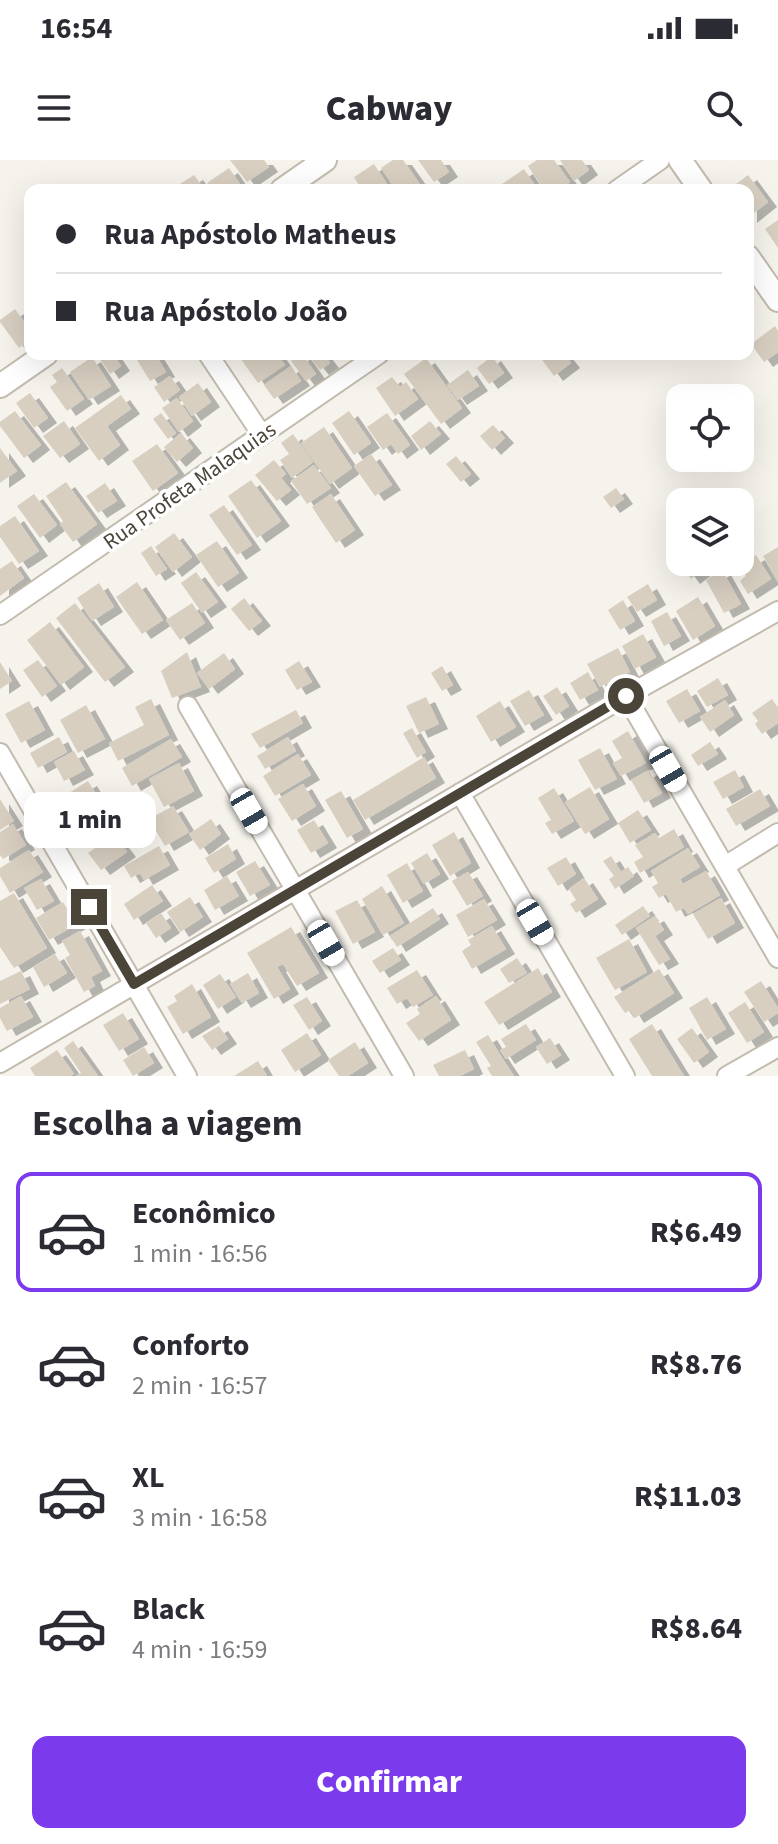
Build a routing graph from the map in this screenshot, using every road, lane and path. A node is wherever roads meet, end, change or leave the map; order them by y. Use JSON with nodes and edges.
{"nodes":[{"id":1,"x":325,"y":160,"type":"edge"},
{"id":2,"x":660,"y":160,"type":"edge"},
{"id":3,"x":680,"y":160,"type":"edge"},
{"id":4,"x":291,"y":184,"type":"edge"},
{"id":5,"x":626,"y":184,"type":"edge"},
{"id":6,"x":697,"y":184,"type":"edge"},
{"id":7,"x":754,"y":266,"type":"edge"},
{"id":8,"x":778,"y":300,"type":"edge"},
{"id":9,"x":37,"y":360,"type":"edge"},
{"id":10,"x":212,"y":360,"type":"edge"},
{"id":11,"x":370,"y":360,"type":"edge"},
{"id":12,"x":0,"y":386,"type":"edge"},
{"id":13,"x":262,"y":435,"type":"junction"},
{"id":14,"x":778,"y":611,"type":"edge"},
{"id":15,"x":0,"y":615,"type":"edge"},
{"id":16,"x":626,"y":696,"type":"junction"},
{"id":17,"x":188,"y":706,"type":"dead end"},
{"id":18,"x":0,"y":753,"type":"edge"},
{"id":19,"x":460,"y":793,"type":"junction"},
{"id":20,"x":778,"y":833,"type":"edge"},
{"id":21,"x":725,"y":866,"type":"junction"},
{"id":22,"x":295,"y":889,"type":"junction"},
{"id":23,"x":778,"y":958,"type":"edge"},
{"id":24,"x":134,"y":984,"type":"junction"},
{"id":25,"x":778,"y":1047,"type":"edge"},
{"id":26,"x":0,"y":1063,"type":"edge"},
{"id":27,"x":187,"y":1076,"type":"edge"},
{"id":28,"x":404,"y":1076,"type":"edge"},
{"id":29,"x":625,"y":1076,"type":"edge"},
{"id":30,"x":727,"y":1076,"type":"edge"}],
"edges":[{"from":1,"to":4,"type":"street"},
{"from":2,"to":5,"type":"street"},
{"from":3,"to":6,"type":"street"},
{"from":7,"to":8,"type":"street"},
{"from":9,"to":12,"type":"street"},
{"from":10,"to":13,"type":"street"},
{"from":11,"to":13,"type":"street","name":"Rua Profeta Malaquias"},
{"from":13,"to":15,"type":"street","name":"Rua Profeta Malaquias"},
{"from":14,"to":16,"type":"street"},
{"from":16,"to":19,"type":"street"},
{"from":16,"to":21,"type":"street"},
{"from":17,"to":22,"type":"street"},
{"from":18,"to":24,"type":"street"},
{"from":19,"to":22,"type":"street"},
{"from":19,"to":29,"type":"street"},
{"from":20,"to":21,"type":"street"},
{"from":21,"to":23,"type":"street"},
{"from":22,"to":24,"type":"street"},
{"from":22,"to":28,"type":"street"},
{"from":24,"to":26,"type":"street"},
{"from":24,"to":27,"type":"street"},
{"from":25,"to":30,"type":"street"}]}
